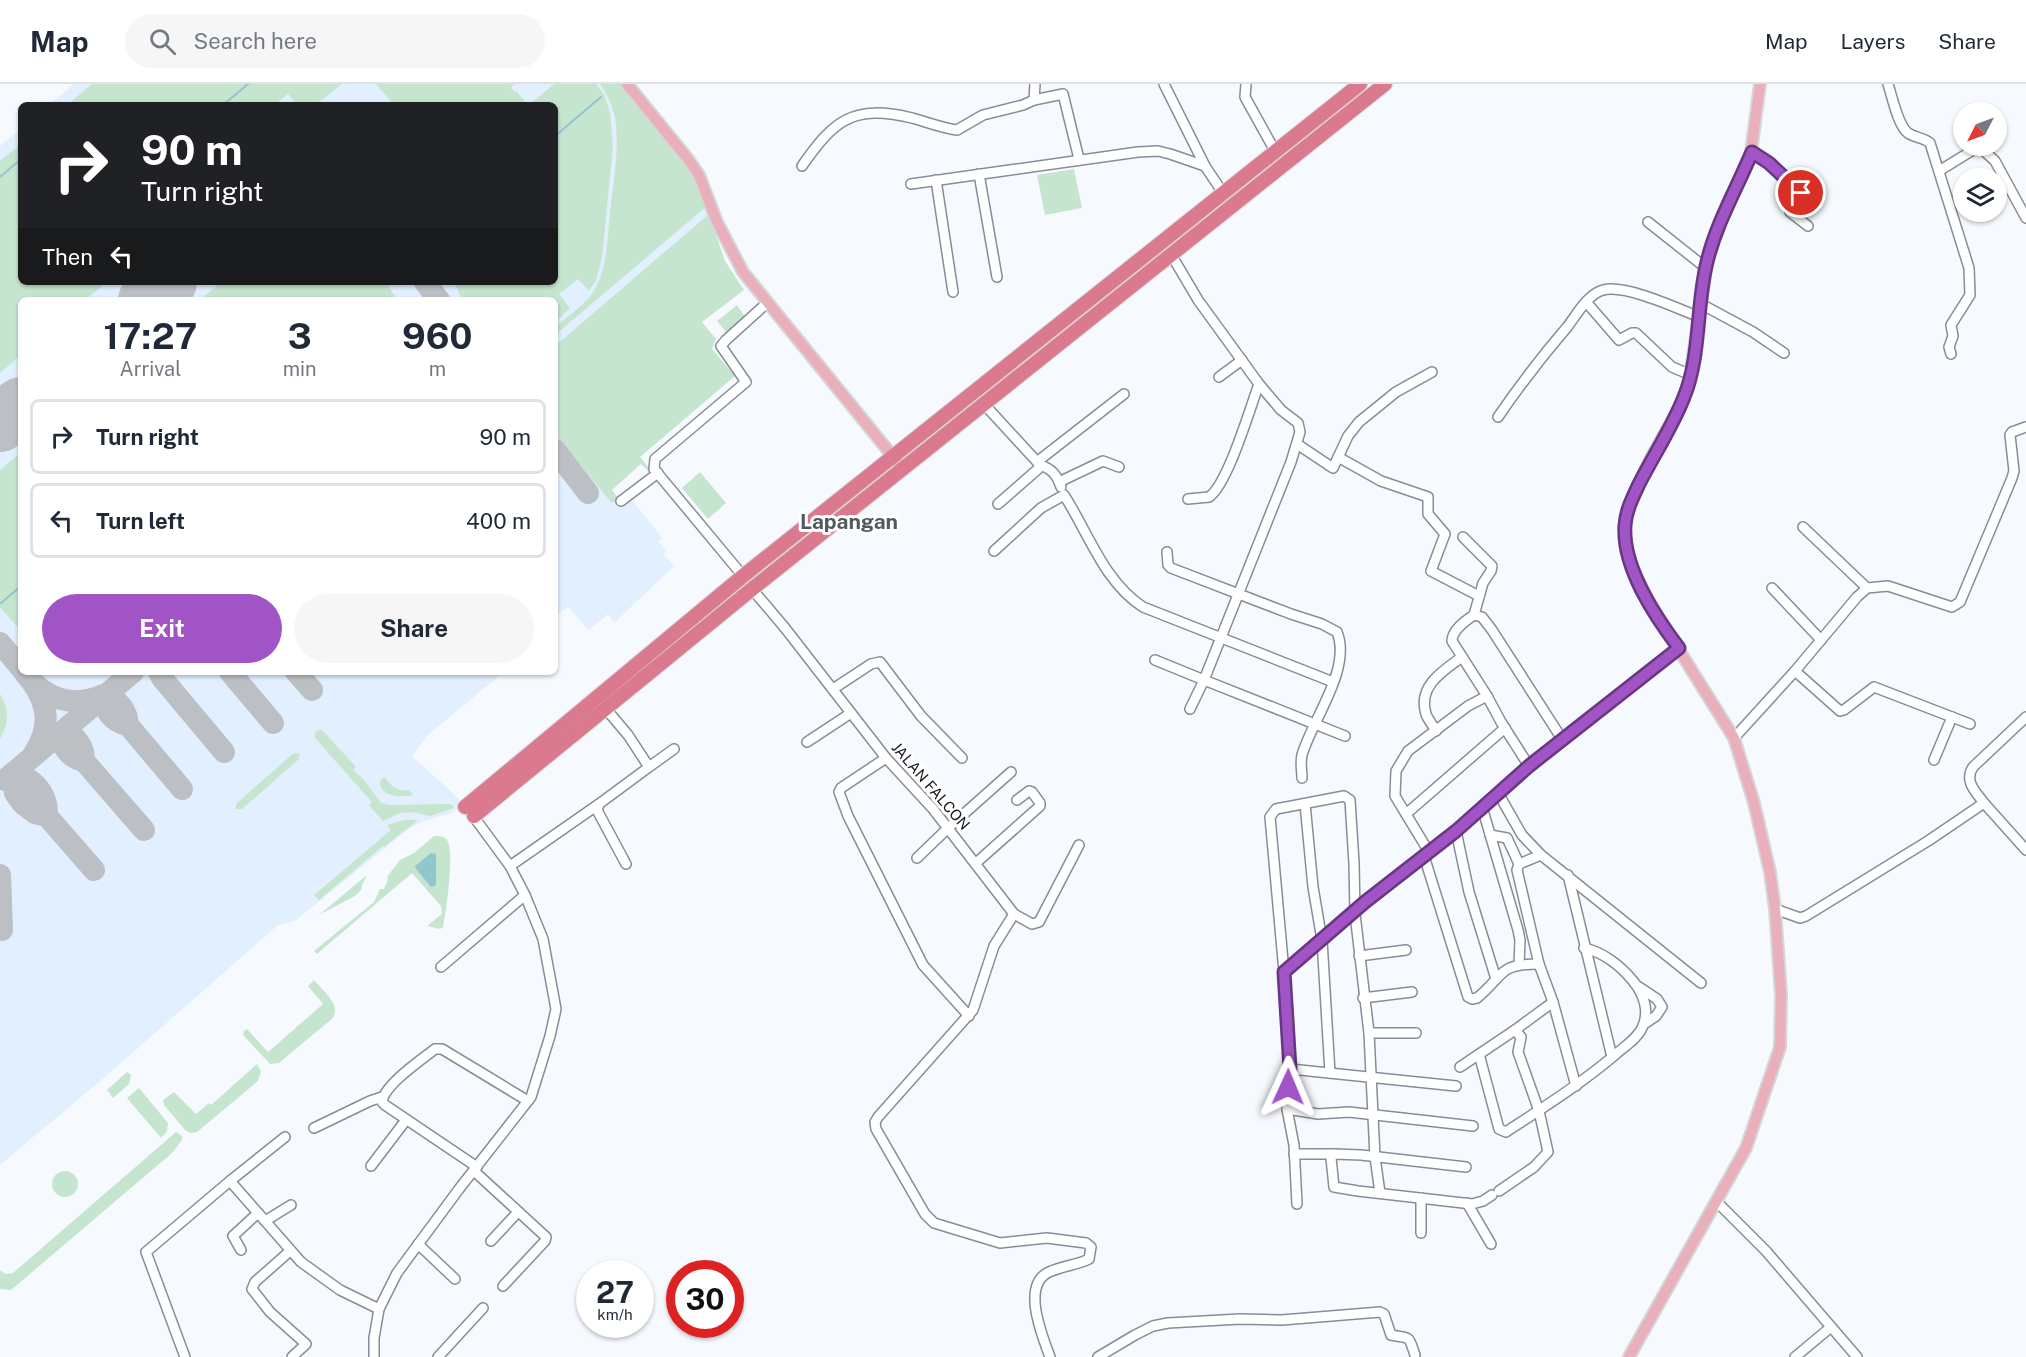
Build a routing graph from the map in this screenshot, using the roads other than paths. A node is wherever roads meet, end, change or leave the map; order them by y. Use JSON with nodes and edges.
{"nodes":[{"id":1,"x":627,"y":84,"type":"edge"},
{"id":2,"x":1035,"y":84,"type":"edge"},
{"id":3,"x":1164,"y":84,"type":"edge"},
{"id":4,"x":1246,"y":84,"type":"edge"},
{"id":5,"x":1360,"y":84,"type":"edge"},
{"id":6,"x":1385,"y":84,"type":"edge"},
{"id":7,"x":1760,"y":84,"type":"edge"},
{"id":8,"x":1888,"y":84,"type":"edge"},
{"id":9,"x":1034,"y":99,"type":"junction"},
{"id":10,"x":1306,"y":127,"type":"junction"},
{"id":11,"x":1315,"y":139,"type":"junction"},
{"id":12,"x":1275,"y":152,"type":"junction"},
{"id":13,"x":1752,"y":152,"type":"junction"},
{"id":14,"x":1079,"y":159,"type":"junction"},
{"id":15,"x":802,"y":166,"type":"dead end"},
{"id":16,"x":1205,"y":166,"type":"junction"},
{"id":17,"x":1939,"y":171,"type":"junction"},
{"id":18,"x":979,"y":174,"type":"junction"},
{"id":19,"x":936,"y":180,"type":"junction"},
{"id":20,"x":911,"y":184,"type":"dead end"},
{"id":21,"x":1223,"y":193,"type":"junction"},
{"id":22,"x":2026,"y":218,"type":"edge"},
{"id":23,"x":1648,"y":222,"type":"dead end"},
{"id":24,"x":1808,"y":226,"type":"dead end"},
{"id":25,"x":1172,"y":256,"type":"junction"},
{"id":26,"x":1706,"y":268,"type":"junction"},
{"id":27,"x":997,"y":278,"type":"dead end"},
{"id":28,"x":953,"y":292,"type":"dead end"},
{"id":29,"x":767,"y":303,"type":"junction"},
{"id":30,"x":1587,"y":303,"type":"junction"},
{"id":31,"x":1701,"y":304,"type":"junction"},
{"id":32,"x":1699,"y":317,"type":"junction"},
{"id":33,"x":1037,"y":342,"type":"junction"},
{"id":34,"x":1784,"y":352,"type":"dead end"},
{"id":35,"x":1046,"y":354,"type":"junction"},
{"id":36,"x":1951,"y":354,"type":"dead end"},
{"id":37,"x":1242,"y":360,"type":"junction"},
{"id":38,"x":1432,"y":372,"type":"dead end"},
{"id":39,"x":1691,"y":375,"type":"junction"},
{"id":40,"x":1219,"y":377,"type":"dead end"},
{"id":41,"x":1259,"y":384,"type":"junction"},
{"id":42,"x":1124,"y":394,"type":"dead end"},
{"id":43,"x":983,"y":404,"type":"junction"},
{"id":44,"x":1498,"y":417,"type":"dead end"},
{"id":45,"x":2026,"y":427,"type":"edge"},
{"id":46,"x":1297,"y":444,"type":"junction"},
{"id":47,"x":892,"y":456,"type":"junction"},
{"id":48,"x":1338,"y":457,"type":"junction"},
{"id":49,"x":1039,"y":463,"type":"junction"},
{"id":50,"x":1119,"y":467,"type":"dead end"},
{"id":51,"x":903,"y":470,"type":"junction"},
{"id":52,"x":658,"y":473,"type":"junction"},
{"id":53,"x":1059,"y":482,"type":"junction"},
{"id":54,"x":1064,"y":495,"type":"junction"},
{"id":55,"x":1188,"y":499,"type":"dead end"},
{"id":56,"x":621,"y":501,"type":"dead end"},
{"id":57,"x":998,"y":504,"type":"dead end"},
{"id":58,"x":1803,"y":527,"type":"dead end"},
{"id":59,"x":1463,"y":537,"type":"dead end"},
{"id":60,"x":994,"y":551,"type":"dead end"},
{"id":61,"x":1167,"y":552,"type":"dead end"},
{"id":62,"x":743,"y":576,"type":"junction"},
{"id":63,"x":1772,"y":588,"type":"dead end"},
{"id":64,"x":1867,"y":588,"type":"junction"},
{"id":65,"x":752,"y":589,"type":"junction"},
{"id":66,"x":1238,"y":593,"type":"junction"},
{"id":67,"x":1479,"y":596,"type":"junction"},
{"id":68,"x":1474,"y":615,"type":"junction"},
{"id":69,"x":1221,"y":639,"type":"junction"},
{"id":70,"x":1821,"y":640,"type":"junction"},
{"id":71,"x":1679,"y":648,"type":"junction"},
{"id":72,"x":1462,"y":657,"type":"junction"},
{"id":73,"x":1155,"y":660,"type":"dead end"},
{"id":74,"x":1795,"y":671,"type":"junction"},
{"id":75,"x":1204,"y":681,"type":"junction"},
{"id":76,"x":1333,"y":682,"type":"junction"},
{"id":77,"x":833,"y":689,"type":"junction"},
{"id":78,"x":1487,"y":696,"type":"junction"},
{"id":79,"x":606,"y":709,"type":"junction"},
{"id":80,"x":1190,"y":709,"type":"dead end"},
{"id":81,"x":851,"y":713,"type":"junction"},
{"id":82,"x":1952,"y":717,"type":"junction"},
{"id":83,"x":2026,"y":717,"type":"edge"},
{"id":84,"x":1971,"y":724,"type":"dead end"},
{"id":85,"x":1315,"y":725,"type":"junction"},
{"id":86,"x":1505,"y":728,"type":"junction"},
{"id":87,"x":1436,"y":731,"type":"junction"},
{"id":88,"x":1345,"y":736,"type":"dead end"},
{"id":89,"x":1734,"y":738,"type":"junction"},
{"id":90,"x":1562,"y":739,"type":"junction"},
{"id":91,"x":807,"y":742,"type":"dead end"},
{"id":92,"x":674,"y":749,"type":"dead end"},
{"id":93,"x":886,"y":758,"type":"junction"},
{"id":94,"x":962,"y":758,"type":"dead end"},
{"id":95,"x":1934,"y":760,"type":"dead end"},
{"id":96,"x":1529,"y":766,"type":"junction"},
{"id":97,"x":649,"y":767,"type":"junction"},
{"id":98,"x":1011,"y":772,"type":"dead end"},
{"id":99,"x":1302,"y":778,"type":"dead end"},
{"id":100,"x":1498,"y":793,"type":"junction"},
{"id":101,"x":1017,"y":800,"type":"dead end"},
{"id":102,"x":1984,"y":803,"type":"junction"},
{"id":103,"x":599,"y":804,"type":"junction"},
{"id":104,"x":1305,"y":804,"type":"junction"},
{"id":105,"x":1482,"y":807,"type":"junction"},
{"id":106,"x":470,"y":811,"type":"junction"},
{"id":107,"x":1406,"y":814,"type":"junction"},
{"id":108,"x":948,"y":828,"type":"junction"},
{"id":109,"x":1456,"y":831,"type":"junction"},
{"id":110,"x":1490,"y":835,"type":"junction"},
{"id":111,"x":1522,"y":835,"type":"junction"},
{"id":112,"x":1507,"y":838,"type":"junction"},
{"id":113,"x":1079,"y":845,"type":"dead end"},
{"id":114,"x":2026,"y":850,"type":"edge"},
{"id":115,"x":1427,"y":854,"type":"junction"},
{"id":116,"x":1541,"y":855,"type":"junction"},
{"id":117,"x":917,"y":858,"type":"dead end"},
{"id":118,"x":976,"y":863,"type":"junction"},
{"id":119,"x":626,"y":864,"type":"dead end"},
{"id":120,"x":1519,"y":864,"type":"junction"},
{"id":121,"x":510,"y":866,"type":"junction"},
{"id":122,"x":1568,"y":875,"type":"junction"},
{"id":123,"x":525,"y":895,"type":"junction"},
{"id":124,"x":1775,"y":909,"type":"junction"},
{"id":125,"x":1355,"y":910,"type":"junction"},
{"id":126,"x":1014,"y":914,"type":"junction"},
{"id":127,"x":1321,"y":938,"type":"junction"},
{"id":128,"x":1584,"y":948,"type":"junction"},
{"id":129,"x":1406,"y":950,"type":"dead end"},
{"id":130,"x":1359,"y":956,"type":"junction"},
{"id":131,"x":1539,"y":964,"type":"junction"},
{"id":132,"x":1519,"y":965,"type":"junction"},
{"id":133,"x":441,"y":967,"type":"dead end"},
{"id":134,"x":1284,"y":972,"type":"junction"},
{"id":135,"x":1496,"y":979,"type":"junction"},
{"id":136,"x":1701,"y":983,"type":"dead end"},
{"id":137,"x":1638,"y":987,"type":"junction"},
{"id":138,"x":1412,"y":992,"type":"dead end"},
{"id":139,"x":1364,"y":998,"type":"junction"},
{"id":140,"x":1553,"y":1002,"type":"junction"},
{"id":141,"x":969,"y":1016,"type":"junction"},
{"id":142,"x":1644,"y":1024,"type":"junction"},
{"id":143,"x":1515,"y":1030,"type":"junction"},
{"id":144,"x":1369,"y":1033,"type":"junction"},
{"id":145,"x":1416,"y":1033,"type":"dead end"},
{"id":146,"x":1479,"y":1054,"type":"junction"},
{"id":147,"x":1612,"y":1057,"type":"junction"},
{"id":148,"x":1460,"y":1067,"type":"dead end"},
{"id":149,"x":1290,"y":1069,"type":"junction"},
{"id":150,"x":1330,"y":1073,"type":"junction"},
{"id":151,"x":1371,"y":1078,"type":"junction"},
{"id":152,"x":1456,"y":1086,"type":"dead end"},
{"id":153,"x":1576,"y":1086,"type":"junction"},
{"id":154,"x":382,"y":1097,"type":"junction"},
{"id":155,"x":528,"y":1101,"type":"junction"},
{"id":156,"x":1287,"y":1109,"type":"junction"},
{"id":157,"x":1539,"y":1111,"type":"junction"},
{"id":158,"x":1373,"y":1115,"type":"junction"},
{"id":159,"x":406,"y":1120,"type":"junction"},
{"id":160,"x":1473,"y":1126,"type":"dead end"},
{"id":161,"x":314,"y":1128,"type":"dead end"},
{"id":162,"x":285,"y":1137,"type":"dead end"},
{"id":163,"x":1294,"y":1154,"type":"junction"},
{"id":164,"x":1332,"y":1155,"type":"junction"},
{"id":165,"x":1375,"y":1157,"type":"junction"},
{"id":166,"x":371,"y":1166,"type":"dead end"},
{"id":167,"x":1466,"y":1167,"type":"dead end"},
{"id":168,"x":476,"y":1169,"type":"junction"},
{"id":169,"x":230,"y":1181,"type":"junction"},
{"id":170,"x":1380,"y":1193,"type":"junction"},
{"id":171,"x":1421,"y":1198,"type":"junction"},
{"id":172,"x":1717,"y":1202,"type":"junction"},
{"id":173,"x":1467,"y":1203,"type":"junction"},
{"id":174,"x":1297,"y":1204,"type":"dead end"},
{"id":175,"x":291,"y":1205,"type":"dead end"},
{"id":176,"x":518,"y":1212,"type":"junction"},
{"id":177,"x":258,"y":1213,"type":"junction"},
{"id":178,"x":265,"y":1221,"type":"junction"},
{"id":179,"x":1421,"y":1233,"type":"dead end"},
{"id":180,"x":491,"y":1241,"type":"dead end"},
{"id":181,"x":418,"y":1244,"type":"junction"},
{"id":182,"x":1491,"y":1244,"type":"dead end"},
{"id":183,"x":241,"y":1250,"type":"dead end"},
{"id":184,"x":290,"y":1251,"type":"junction"},
{"id":185,"x":455,"y":1279,"type":"dead end"},
{"id":186,"x":503,"y":1286,"type":"dead end"},
{"id":187,"x":483,"y":1308,"type":"dead end"},
{"id":188,"x":379,"y":1310,"type":"junction"},
{"id":189,"x":1830,"y":1327,"type":"junction"},
{"id":190,"x":1415,"y":1355,"type":"dead end"},
{"id":191,"x":185,"y":1357,"type":"edge"},
{"id":192,"x":292,"y":1357,"type":"edge"},
{"id":193,"x":374,"y":1357,"type":"edge"},
{"id":194,"x":438,"y":1357,"type":"edge"},
{"id":195,"x":1050,"y":1357,"type":"edge"},
{"id":196,"x":1099,"y":1357,"type":"edge"},
{"id":197,"x":1629,"y":1357,"type":"edge"},
{"id":198,"x":1795,"y":1357,"type":"edge"},
{"id":199,"x":1857,"y":1357,"type":"edge"}],
"edges":[{"from":1,"to":29,"type":"main road"},
{"from":2,"to":9,"type":"street"},
{"from":3,"to":16,"type":"street"},
{"from":4,"to":12,"type":"street"},
{"from":5,"to":10,"type":"highway"},
{"from":6,"to":11,"type":"highway"},
{"from":7,"to":13,"type":"main road"},
{"from":8,"to":17,"type":"street"},
{"from":9,"to":14,"type":"street"},
{"from":9,"to":15,"type":"street"},
{"from":10,"to":11,"type":"highway"},
{"from":10,"to":12,"type":"highway"},
{"from":11,"to":25,"type":"highway"},
{"from":12,"to":21,"type":"highway"},
{"from":13,"to":24,"type":"street"},
{"from":13,"to":26,"type":"main road"},
{"from":14,"to":16,"type":"street"},
{"from":14,"to":18,"type":"street"},
{"from":16,"to":21,"type":"street"},
{"from":17,"to":22,"type":"street"},
{"from":17,"to":36,"type":"street"},
{"from":18,"to":19,"type":"street"},
{"from":18,"to":27,"type":"street"},
{"from":19,"to":20,"type":"street"},
{"from":19,"to":28,"type":"street"},
{"from":21,"to":33,"type":"highway"},
{"from":23,"to":26,"type":"street"},
{"from":25,"to":35,"type":"highway"},
{"from":25,"to":37,"type":"street"},
{"from":26,"to":31,"type":"main road"},
{"from":29,"to":47,"type":"main road"},
{"from":29,"to":52,"type":"street"},
{"from":30,"to":32,"type":"street"},
{"from":30,"to":39,"type":"street"},
{"from":30,"to":44,"type":"street"},
{"from":31,"to":32,"type":"main road"},
{"from":31,"to":34,"type":"street"},
{"from":32,"to":39,"type":"main road"},
{"from":33,"to":35,"type":"highway"},
{"from":33,"to":47,"type":"highway"},
{"from":35,"to":43,"type":"highway"},
{"from":37,"to":40,"type":"street"},
{"from":37,"to":41,"type":"street"},
{"from":38,"to":48,"type":"street"},
{"from":39,"to":71,"type":"main road"},
{"from":41,"to":46,"type":"street"},
{"from":41,"to":55,"type":"street"},
{"from":42,"to":49,"type":"street"},
{"from":43,"to":49,"type":"street"},
{"from":43,"to":51,"type":"highway"},
{"from":45,"to":64,"type":"street"},
{"from":46,"to":48,"type":"street"},
{"from":46,"to":66,"type":"street"},
{"from":47,"to":51,"type":"main road"},
{"from":47,"to":62,"type":"highway"},
{"from":48,"to":67,"type":"street"},
{"from":49,"to":53,"type":"street"},
{"from":49,"to":57,"type":"street"},
{"from":50,"to":53,"type":"street"},
{"from":51,"to":65,"type":"highway"},
{"from":52,"to":56,"type":"street"},
{"from":52,"to":62,"type":"street"},
{"from":53,"to":54,"type":"street"},
{"from":54,"to":60,"type":"street"},
{"from":54,"to":69,"type":"street"},
{"from":58,"to":64,"type":"street"},
{"from":59,"to":67,"type":"street"},
{"from":61,"to":66,"type":"street"},
{"from":62,"to":106,"type":"highway"},
{"from":63,"to":70,"type":"street"},
{"from":64,"to":70,"type":"street"},
{"from":65,"to":77,"type":"street","name":"JALAN FALCON"},
{"from":65,"to":79,"type":"highway"},
{"from":66,"to":69,"type":"street"},
{"from":66,"to":76,"type":"street"},
{"from":67,"to":68,"type":"street"},
{"from":68,"to":72,"type":"street"},
{"from":68,"to":90,"type":"street"},
{"from":69,"to":75,"type":"street"},
{"from":69,"to":76,"type":"street"},
{"from":70,"to":74,"type":"street"},
{"from":71,"to":89,"type":"main road"},
{"from":71,"to":90,"type":"street"},
{"from":72,"to":78,"type":"street"},
{"from":72,"to":87,"type":"street"},
{"from":73,"to":75,"type":"street"},
{"from":74,"to":82,"type":"street"},
{"from":74,"to":89,"type":"street"},
{"from":75,"to":80,"type":"street"},
{"from":75,"to":85,"type":"street"},
{"from":76,"to":85,"type":"street"},
{"from":77,"to":81,"type":"street","name":"JALAN FALCON"},
{"from":77,"to":94,"type":"street"},
{"from":78,"to":86,"type":"street"},
{"from":78,"to":87,"type":"street"},
{"from":79,"to":97,"type":"street"},
{"from":79,"to":106,"type":"highway"},
{"from":81,"to":91,"type":"street"},
{"from":81,"to":93,"type":"street","name":"JALAN FALCON"},
{"from":82,"to":84,"type":"street"},
{"from":82,"to":95,"type":"street"},
{"from":83,"to":102,"type":"street"},
{"from":85,"to":88,"type":"street"},
{"from":85,"to":99,"type":"street"},
{"from":86,"to":96,"type":"street"},
{"from":86,"to":107,"type":"street"},
{"from":87,"to":107,"type":"street"},
{"from":89,"to":124,"type":"main road"},
{"from":90,"to":96,"type":"street"},
{"from":92,"to":97,"type":"street"},
{"from":93,"to":108,"type":"street","name":"JALAN FALCON"},
{"from":93,"to":141,"type":"street"},
{"from":96,"to":100,"type":"street"},
{"from":97,"to":103,"type":"street"},
{"from":98,"to":108,"type":"street"},
{"from":100,"to":105,"type":"street"},
{"from":100,"to":111,"type":"street"},
{"from":101,"to":118,"type":"street"},
{"from":102,"to":114,"type":"street"},
{"from":102,"to":124,"type":"street"},
{"from":103,"to":119,"type":"street"},
{"from":103,"to":121,"type":"street"},
{"from":104,"to":125,"type":"street"},
{"from":104,"to":127,"type":"street"},
{"from":104,"to":134,"type":"street"},
{"from":105,"to":109,"type":"street"},
{"from":105,"to":110,"type":"street"},
{"from":106,"to":121,"type":"street"},
{"from":107,"to":115,"type":"street"},
{"from":108,"to":117,"type":"street"},
{"from":108,"to":118,"type":"street","name":"JALAN FALCON"},
{"from":109,"to":115,"type":"street"},
{"from":109,"to":135,"type":"street"},
{"from":110,"to":112,"type":"street"},
{"from":110,"to":132,"type":"street"},
{"from":111,"to":112,"type":"street"},
{"from":111,"to":116,"type":"street"},
{"from":112,"to":120,"type":"street"},
{"from":113,"to":126,"type":"street"},
{"from":115,"to":125,"type":"street"},
{"from":115,"to":135,"type":"street"},
{"from":116,"to":120,"type":"street"},
{"from":116,"to":122,"type":"street"},
{"from":118,"to":126,"type":"street","name":"JALAN FALCON"},
{"from":120,"to":131,"type":"street"},
{"from":121,"to":123,"type":"street"},
{"from":122,"to":128,"type":"street"},
{"from":122,"to":136,"type":"street"},
{"from":123,"to":133,"type":"street"},
{"from":123,"to":155,"type":"street"},
{"from":124,"to":172,"type":"main road"},
{"from":125,"to":127,"type":"street"},
{"from":125,"to":130,"type":"street"},
{"from":126,"to":141,"type":"street"},
{"from":127,"to":134,"type":"street"},
{"from":127,"to":150,"type":"street"},
{"from":128,"to":137,"type":"street"},
{"from":128,"to":147,"type":"street"},
{"from":129,"to":130,"type":"street"},
{"from":130,"to":139,"type":"street"},
{"from":131,"to":132,"type":"street"},
{"from":131,"to":140,"type":"street"},
{"from":132,"to":135,"type":"street"},
{"from":134,"to":149,"type":"street"},
{"from":137,"to":142,"type":"street"},
{"from":137,"to":142,"type":"street"},
{"from":138,"to":139,"type":"street"},
{"from":139,"to":144,"type":"street"},
{"from":140,"to":143,"type":"street"},
{"from":140,"to":153,"type":"street"},
{"from":141,"to":195,"type":"street"},
{"from":142,"to":147,"type":"street"},
{"from":143,"to":146,"type":"street"},
{"from":143,"to":157,"type":"street"},
{"from":144,"to":145,"type":"street"},
{"from":144,"to":151,"type":"street"},
{"from":146,"to":148,"type":"street"},
{"from":146,"to":157,"type":"street"},
{"from":147,"to":153,"type":"street"},
{"from":149,"to":150,"type":"street"},
{"from":149,"to":156,"type":"street"},
{"from":150,"to":151,"type":"street"},
{"from":151,"to":152,"type":"street"},
{"from":151,"to":158,"type":"street"},
{"from":153,"to":157,"type":"street"},
{"from":154,"to":155,"type":"street"},
{"from":154,"to":159,"type":"street"},
{"from":154,"to":161,"type":"street"},
{"from":155,"to":168,"type":"street"},
{"from":156,"to":158,"type":"street"},
{"from":156,"to":163,"type":"street"},
{"from":157,"to":173,"type":"street"},
{"from":158,"to":160,"type":"street"},
{"from":158,"to":165,"type":"street"},
{"from":159,"to":166,"type":"street"},
{"from":159,"to":168,"type":"street"},
{"from":162,"to":169,"type":"street"},
{"from":163,"to":164,"type":"street"},
{"from":163,"to":174,"type":"street"},
{"from":164,"to":165,"type":"street"},
{"from":164,"to":170,"type":"street"},
{"from":165,"to":167,"type":"street"},
{"from":165,"to":170,"type":"street"},
{"from":168,"to":176,"type":"street"},
{"from":168,"to":181,"type":"street"},
{"from":169,"to":177,"type":"street"},
{"from":169,"to":191,"type":"street"},
{"from":170,"to":171,"type":"street"},
{"from":171,"to":173,"type":"street"},
{"from":171,"to":179,"type":"street"},
{"from":172,"to":189,"type":"street"},
{"from":172,"to":197,"type":"main road"},
{"from":173,"to":182,"type":"street"},
{"from":175,"to":178,"type":"street"},
{"from":176,"to":180,"type":"street"},
{"from":176,"to":186,"type":"street"},
{"from":177,"to":178,"type":"street"},
{"from":177,"to":183,"type":"street"},
{"from":178,"to":184,"type":"street"},
{"from":181,"to":185,"type":"street"},
{"from":181,"to":188,"type":"street"},
{"from":184,"to":188,"type":"street"},
{"from":184,"to":192,"type":"street"},
{"from":187,"to":194,"type":"street"},
{"from":188,"to":193,"type":"street"},
{"from":189,"to":198,"type":"street"},
{"from":189,"to":199,"type":"street"},
{"from":190,"to":196,"type":"street"}]}
